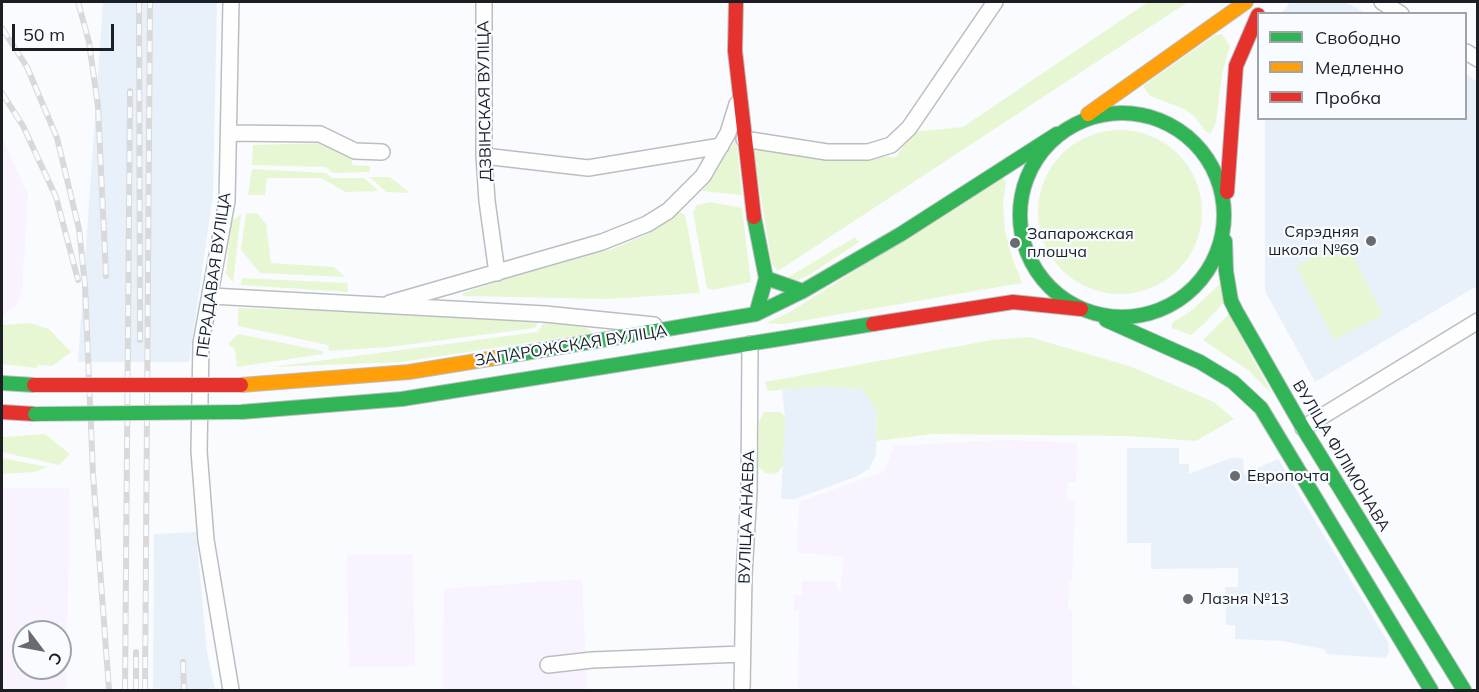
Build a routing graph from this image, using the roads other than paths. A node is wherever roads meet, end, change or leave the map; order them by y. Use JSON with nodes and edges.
{"nodes":[{"id":1,"x":231,"y":2,"type":"edge"},
{"id":2,"x":484,"y":2,"type":"edge"},
{"id":3,"x":736,"y":2,"type":"edge"},
{"id":4,"x":995,"y":2,"type":"edge"},
{"id":5,"x":1246,"y":2,"type":"edge"},
{"id":6,"x":1382,"y":2,"type":"edge"},
{"id":7,"x":1398,"y":12,"type":"edge"},
{"id":8,"x":1257,"y":19,"type":"edge"},
{"id":9,"x":739,"y":99,"type":"junction"},
{"id":10,"x":1077,"y":122,"type":"junction"},
{"id":11,"x":229,"y":133,"type":"junction"},
{"id":12,"x":1057,"y":134,"type":"junction"},
{"id":13,"x":744,"y":139,"type":"junction"},
{"id":14,"x":722,"y":146,"type":"junction"},
{"id":15,"x":382,"y":152,"type":"dead end"},
{"id":16,"x":484,"y":156,"type":"junction"},
{"id":17,"x":1225,"y":221,"type":"junction"},
{"id":18,"x":497,"y":273,"type":"junction"},
{"id":19,"x":766,"y":278,"type":"junction"},
{"id":20,"x":802,"y":291,"type":"junction"},
{"id":21,"x":211,"y":296,"type":"junction"},
{"id":22,"x":382,"y":306,"type":"junction"},
{"id":23,"x":1086,"y":311,"type":"junction"},
{"id":24,"x":756,"y":314,"type":"junction"},
{"id":25,"x":1478,"y":321,"type":"edge"},
{"id":26,"x":681,"y":328,"type":"junction"},
{"id":27,"x":750,"y":344,"type":"junction"},
{"id":28,"x":2,"y":383,"type":"edge"},
{"id":29,"x":2,"y":412,"type":"edge"},
{"id":30,"x":1303,"y":428,"type":"junction"},
{"id":31,"x":741,"y":654,"type":"junction"},
{"id":32,"x":548,"y":665,"type":"dead end"},
{"id":33,"x":231,"y":690,"type":"edge"},
{"id":34,"x":742,"y":690,"type":"edge"},
{"id":35,"x":1431,"y":690,"type":"edge"},
{"id":36,"x":1464,"y":690,"type":"edge"}],
"edges":[{"from":1,"to":11,"type":"street","name":"ПЕРАДАВАЯ ВУЛІЦА"},
{"from":2,"to":16,"type":"street","name":"ДЗВІНСКАЯ ВУЛІЦА"},
{"from":3,"to":9,"type":"main road"},
{"from":4,"to":13,"type":"street"},
{"from":5,"to":10,"type":"main road"},
{"from":6,"to":7,"type":"street"},
{"from":8,"to":17,"type":"main road"},
{"from":9,"to":13,"type":"main road"},
{"from":9,"to":14,"type":"street"},
{"from":10,"to":12,"type":"main road"},
{"from":10,"to":17,"type":"main road"},
{"from":11,"to":15,"type":"street"},
{"from":11,"to":21,"type":"street","name":"ПЕРАДАВАЯ ВУЛІЦА"},
{"from":12,"to":20,"type":"main road","name":"ЗАПАРОЖСКАЯ ВУЛІЦА"},
{"from":12,"to":23,"type":"main road"},
{"from":13,"to":19,"type":"main road"},
{"from":14,"to":16,"type":"street"},
{"from":14,"to":18,"type":"street"},
{"from":16,"to":18,"type":"street","name":"ДЗВІНСКАЯ ВУЛІЦА"},
{"from":17,"to":23,"type":"main road"},
{"from":17,"to":30,"type":"main road","name":"ВУЛІЦА ФІЛІМОНАВА"},
{"from":18,"to":22,"type":"street"},
{"from":19,"to":20,"type":"main road"},
{"from":19,"to":24,"type":"main road"},
{"from":20,"to":24,"type":"main road","name":"ЗАПАРОЖСКАЯ ВУЛІЦА"},
{"from":21,"to":22,"type":"street"},
{"from":21,"to":33,"type":"street","name":"ПЕРАДАВАЯ ВУЛІЦА"},
{"from":22,"to":26,"type":"street"},
{"from":23,"to":27,"type":"main road","name":"ЗАПАРОЖСКАЯ ВУЛІЦА"},
{"from":23,"to":35,"type":"main road"},
{"from":24,"to":26,"type":"main road","name":"ЗАПАРОЖСКАЯ ВУЛІЦА"},
{"from":25,"to":30,"type":"street"},
{"from":26,"to":28,"type":"main road","name":"ЗАПАРОЖСКАЯ ВУЛІЦА","bridge":true},
{"from":27,"to":29,"type":"main road","name":"ЗАПАРОЖСКАЯ ВУЛІЦА","bridge":true},
{"from":27,"to":31,"type":"street","name":"ВУЛІЦА АНАЕВА"},
{"from":30,"to":36,"type":"main road","name":"ВУЛІЦА ФІЛІМОНАВА"},
{"from":31,"to":32,"type":"street"},
{"from":31,"to":34,"type":"street","name":"ВУЛІЦА АНАЕВА"}]}
